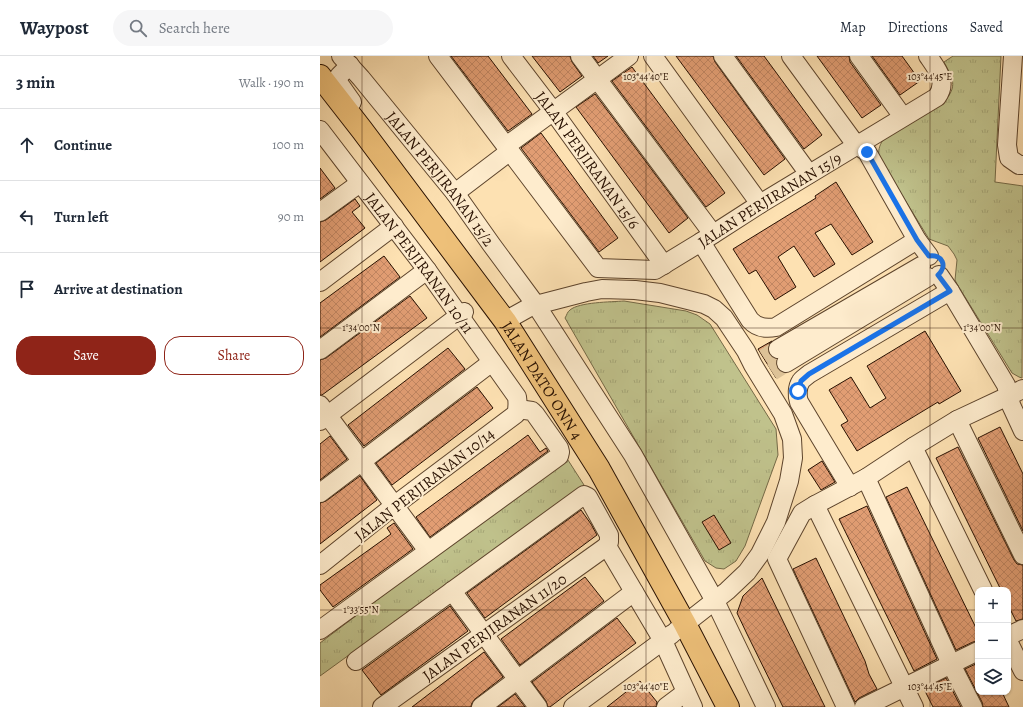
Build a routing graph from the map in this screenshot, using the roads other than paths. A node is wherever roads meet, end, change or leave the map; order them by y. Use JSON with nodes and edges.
{"nodes":[{"id":1,"x":426,"y":56,"type":"edge"},
{"id":2,"x":438,"y":56,"type":"edge"},
{"id":3,"x":511,"y":56,"type":"edge"},
{"id":4,"x":580,"y":56,"type":"edge"},
{"id":5,"x":629,"y":56,"type":"edge"},
{"id":6,"x":653,"y":56,"type":"edge"},
{"id":7,"x":722,"y":56,"type":"edge"},
{"id":8,"x":791,"y":56,"type":"edge"},
{"id":9,"x":859,"y":56,"type":"edge"},
{"id":10,"x":928,"y":56,"type":"edge"},
{"id":11,"x":1013,"y":56,"type":"edge"},
{"id":12,"x":347,"y":60,"type":"edge"},
{"id":13,"x":320,"y":63,"type":"edge"},
{"id":14,"x":320,"y":76,"type":"edge"},
{"id":15,"x":597,"y":79,"type":"junction"},
{"id":16,"x":1016,"y":108,"type":"edge"},
{"id":17,"x":553,"y":111,"type":"junction"},
{"id":18,"x":903,"y":117,"type":"junction"},
{"id":19,"x":362,"y":130,"type":"junction"},
{"id":20,"x":321,"y":135,"type":"edge"},
{"id":21,"x":857,"y":145,"type":"junction"},
{"id":22,"x":505,"y":150,"type":"junction"},
{"id":23,"x":1023,"y":165,"type":"edge"},
{"id":24,"x":809,"y":174,"type":"junction"},
{"id":25,"x":360,"y":183,"type":"junction"},
{"id":26,"x":455,"y":193,"type":"junction"},
{"id":27,"x":760,"y":204,"type":"junction"},
{"id":28,"x":320,"y":212,"type":"edge"},
{"id":29,"x":394,"y":226,"type":"junction"},
{"id":30,"x":707,"y":238,"type":"junction"},
{"id":31,"x":917,"y":240,"type":"junction"},
{"id":32,"x":664,"y":265,"type":"junction"},
{"id":33,"x":929,"y":268,"type":"junction"},
{"id":34,"x":427,"y":270,"type":"junction"},
{"id":35,"x":320,"y":282,"type":"edge"},
{"id":36,"x":602,"y":289,"type":"junction"},
{"id":37,"x":950,"y":291,"type":"junction"},
{"id":38,"x":536,"y":305,"type":"junction"},
{"id":39,"x":470,"y":308,"type":"junction"},
{"id":40,"x":505,"y":321,"type":"junction"},
{"id":41,"x":320,"y":350,"type":"edge"},
{"id":42,"x":492,"y":362,"type":"junction"},
{"id":43,"x":769,"y":364,"type":"junction"},
{"id":44,"x":1016,"y":392,"type":"edge"},
{"id":45,"x":518,"y":403,"type":"junction"},
{"id":46,"x":323,"y":414,"type":"edge"},
{"id":47,"x":957,"y":420,"type":"junction"},
{"id":48,"x":1023,"y":431,"type":"edge"},
{"id":49,"x":913,"y":447,"type":"junction"},
{"id":50,"x":362,"y":461,"type":"junction"},
{"id":51,"x":866,"y":478,"type":"junction"},
{"id":52,"x":850,"y":487,"type":"junction"},
{"id":53,"x":320,"y":493,"type":"edge"},
{"id":54,"x":395,"y":505,"type":"junction"},
{"id":55,"x":815,"y":505,"type":"junction"},
{"id":56,"x":607,"y":546,"type":"junction"},
{"id":57,"x":428,"y":552,"type":"junction"},
{"id":58,"x":760,"y":554,"type":"junction"},
{"id":59,"x":1023,"y":555,"type":"edge"},
{"id":60,"x":320,"y":565,"type":"edge"},
{"id":61,"x":982,"y":587,"type":"edge"},
{"id":62,"x":452,"y":591,"type":"junction"},
{"id":63,"x":634,"y":592,"type":"junction"},
{"id":64,"x":715,"y":601,"type":"junction"},
{"id":65,"x":1023,"y":629,"type":"edge"},
{"id":66,"x":320,"y":630,"type":"edge"},
{"id":67,"x":674,"y":633,"type":"junction"},
{"id":68,"x":484,"y":634,"type":"junction"},
{"id":69,"x":1011,"y":635,"type":"edge"},
{"id":70,"x":1011,"y":647,"type":"edge"},
{"id":71,"x":975,"y":652,"type":"edge"},
{"id":72,"x":356,"y":661,"type":"dead end"},
{"id":73,"x":951,"y":664,"type":"junction"},
{"id":74,"x":1023,"y":672,"type":"edge"},
{"id":75,"x":518,"y":679,"type":"junction"},
{"id":76,"x":904,"y":687,"type":"junction"},
{"id":77,"x":689,"y":700,"type":"edge"},
{"id":78,"x":382,"y":707,"type":"edge"},
{"id":79,"x":481,"y":707,"type":"edge"},
{"id":80,"x":538,"y":707,"type":"edge"},
{"id":81,"x":573,"y":707,"type":"edge"},
{"id":82,"x":666,"y":707,"type":"edge"},
{"id":83,"x":728,"y":707,"type":"edge"},
{"id":84,"x":766,"y":707,"type":"edge"},
{"id":85,"x":836,"y":707,"type":"edge"},
{"id":86,"x":846,"y":707,"type":"edge"},
{"id":87,"x":864,"y":707,"type":"edge"},
{"id":88,"x":914,"y":707,"type":"edge"},
{"id":89,"x":973,"y":707,"type":"edge"}],
"edges":[{"from":1,"to":22,"type":"street"},
{"from":2,"to":22,"type":"street"},
{"from":3,"to":17,"type":"street","name":"JALAN PERJIRANAN 15/6"},
{"from":4,"to":15,"type":"street"},
{"from":5,"to":15,"type":"street"},
{"from":6,"to":27,"type":"street"},
{"from":7,"to":24,"type":"street"},
{"from":8,"to":21,"type":"street"},
{"from":9,"to":18,"type":"street"},
{"from":10,"to":18,"type":"street","name":"JALAN PERJIRANAN 15/9"},
{"from":11,"to":16,"type":"street"},
{"from":12,"to":13,"type":"street"},
{"from":12,"to":19,"type":"street"},
{"from":12,"to":26,"type":"street","name":"JALAN PERJIRANAN 15/2"},
{"from":14,"to":19,"type":"main road","name":"JALAN DATO' ONN 4"},
{"from":15,"to":17,"type":"street"},
{"from":15,"to":30,"type":"street"},
{"from":16,"to":23,"type":"street"},
{"from":17,"to":22,"type":"street"},
{"from":17,"to":32,"type":"street","name":"JALAN PERJIRANAN 15/6"},
{"from":18,"to":21,"type":"street","name":"JALAN PERJIRANAN 15/9"},
{"from":19,"to":39,"type":"main road","name":"JALAN DATO' ONN 4"},
{"from":20,"to":25,"type":"street","name":"JALAN PERJIRANAN 10/11"},
{"from":21,"to":24,"type":"street","name":"JALAN PERJIRANAN 15/9"},
{"from":21,"to":31,"type":"street"},
{"from":22,"to":26,"type":"street"},
{"from":22,"to":32,"type":"street","name":"JALAN PERJIRANAN 15/9"},
{"from":22,"to":36,"type":"street"},
{"from":24,"to":27,"type":"street","name":"JALAN PERJIRANAN 15/9"},
{"from":25,"to":28,"type":"street"},
{"from":25,"to":29,"type":"street","name":"JALAN PERJIRANAN 10/11"},
{"from":26,"to":38,"type":"street","name":"JALAN PERJIRANAN 15/2"},
{"from":27,"to":30,"type":"street","name":"JALAN PERJIRANAN 15/9"},
{"from":29,"to":34,"type":"street","name":"JALAN PERJIRANAN 10/11"},
{"from":29,"to":35,"type":"street"},
{"from":30,"to":31,"type":"street"},
{"from":30,"to":32,"type":"street","name":"JALAN PERJIRANAN 15/9"},
{"from":31,"to":33,"type":"street"},
{"from":33,"to":37,"type":"street"},
{"from":33,"to":43,"type":"street"},
{"from":34,"to":39,"type":"street","name":"JALAN PERJIRANAN 10/11"},
{"from":34,"to":41,"type":"street"},
{"from":36,"to":38,"type":"street"},
{"from":36,"to":43,"type":"street"},
{"from":37,"to":44,"type":"street"},
{"from":37,"to":52,"type":"street"},
{"from":38,"to":40,"type":"street"},
{"from":38,"to":64,"type":"street","name":"JALAN PERJIRANAN 15/2"},
{"from":39,"to":40,"type":"main road","name":"JALAN DATO' ONN 4"},
{"from":39,"to":42,"type":"street","name":"JALAN PERJIRANAN 10/11"},
{"from":39,"to":46,"type":"street"},
{"from":40,"to":67,"type":"main road","name":"JALAN DATO' ONN 4"},
{"from":42,"to":45,"type":"street","name":"JALAN PERJIRANAN 10/11"},
{"from":42,"to":50,"type":"street"},
{"from":43,"to":58,"type":"street"},
{"from":44,"to":47,"type":"street"},
{"from":44,"to":48,"type":"street"},
{"from":45,"to":54,"type":"street","name":"JALAN PERJIRANAN 10/14"},
{"from":45,"to":57,"type":"street"},
{"from":46,"to":50,"type":"street"},
{"from":47,"to":49,"type":"street"},
{"from":47,"to":59,"type":"street"},
{"from":49,"to":51,"type":"street"},
{"from":49,"to":61,"type":"street"},
{"from":50,"to":53,"type":"street"},
{"from":50,"to":54,"type":"street"},
{"from":51,"to":52,"type":"street"},
{"from":51,"to":73,"type":"street"},
{"from":52,"to":55,"type":"street"},
{"from":54,"to":57,"type":"street"},
{"from":54,"to":60,"type":"street","name":"JALAN PERJIRANAN 10/14"},
{"from":55,"to":76,"type":"street"},
{"from":55,"to":86,"type":"street"},
{"from":56,"to":62,"type":"street"},
{"from":56,"to":63,"type":"street"},
{"from":56,"to":68,"type":"street","name":"JALAN PERJIRANAN 11/20"},
{"from":57,"to":66,"type":"street"},
{"from":58,"to":64,"type":"street"},
{"from":58,"to":85,"type":"street"},
{"from":62,"to":68,"type":"street"},
{"from":62,"to":72,"type":"street"},
{"from":63,"to":67,"type":"street"},
{"from":63,"to":75,"type":"street"},
{"from":64,"to":67,"type":"street"},
{"from":64,"to":84,"type":"street","name":"JALAN PERJIRANAN 15/2"},
{"from":65,"to":69,"type":"street"},
{"from":67,"to":77,"type":"street"},
{"from":67,"to":81,"type":"street"},
{"from":67,"to":83,"type":"main road","name":"JALAN DATO' ONN 4"},
{"from":68,"to":75,"type":"street"},
{"from":68,"to":78,"type":"street","name":"JALAN PERJIRANAN 11/20"},
{"from":70,"to":74,"type":"street"},
{"from":71,"to":73,"type":"street"},
{"from":73,"to":76,"type":"street"},
{"from":73,"to":89,"type":"street"},
{"from":75,"to":79,"type":"street"},
{"from":75,"to":80,"type":"street"},
{"from":76,"to":87,"type":"street"},
{"from":76,"to":88,"type":"street"},
{"from":77,"to":82,"type":"street"}]}
